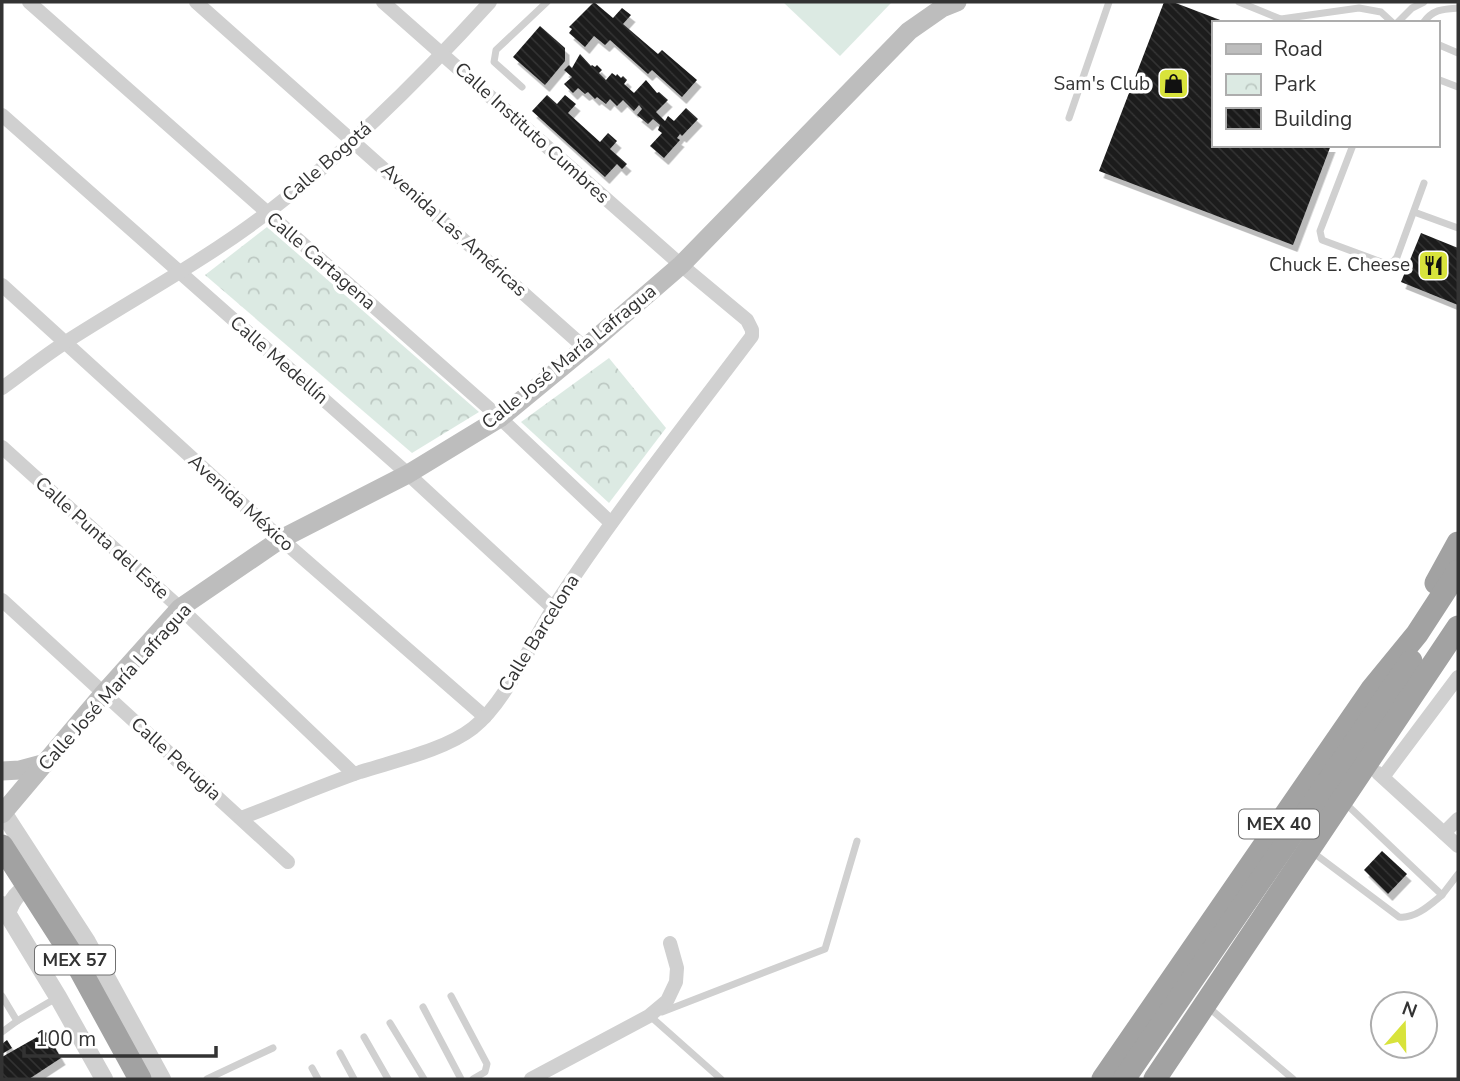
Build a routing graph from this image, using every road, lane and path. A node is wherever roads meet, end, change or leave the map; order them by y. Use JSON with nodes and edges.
{"nodes":[{"id":1,"x":29,"y":2,"type":"edge"},
{"id":2,"x":196,"y":2,"type":"edge"},
{"id":3,"x":383,"y":2,"type":"edge"},
{"id":4,"x":490,"y":2,"type":"edge"},
{"id":5,"x":547,"y":2,"type":"edge"},
{"id":6,"x":957,"y":2,"type":"edge"},
{"id":7,"x":1109,"y":2,"type":"edge"},
{"id":8,"x":1239,"y":2,"type":"edge"},
{"id":9,"x":1424,"y":2,"type":"edge"},
{"id":10,"x":1458,"y":8,"type":"edge"},
{"id":11,"x":1281,"y":19,"type":"junction"},
{"id":12,"x":1286,"y":21,"type":"edge"},
{"id":13,"x":1392,"y":21,"type":"edge"},
{"id":14,"x":1397,"y":21,"type":"edge"},
{"id":15,"x":1425,"y":21,"type":"edge"},
{"id":16,"x":1439,"y":45,"type":"edge"},
{"id":17,"x":443,"y":53,"type":"junction"},
{"id":18,"x":1458,"y":53,"type":"edge"},
{"id":19,"x":1439,"y":80,"type":"edge"},
{"id":20,"x":522,"y":87,"type":"dead end"},
{"id":21,"x":1458,"y":87,"type":"edge"},
{"id":22,"x":2,"y":115,"type":"edge"},
{"id":23,"x":1069,"y":118,"type":"dead end"},
{"id":24,"x":354,"y":140,"type":"junction"},
{"id":25,"x":1352,"y":147,"type":"edge"},
{"id":26,"x":1424,"y":183,"type":"dead end"},
{"id":27,"x":1414,"y":212,"type":"junction"},
{"id":28,"x":267,"y":213,"type":"junction"},
{"id":29,"x":1458,"y":228,"type":"edge"},
{"id":30,"x":681,"y":265,"type":"junction"},
{"id":31,"x":180,"y":273,"type":"junction"},
{"id":32,"x":2,"y":285,"type":"edge"},
{"id":33,"x":752,"y":336,"type":"joint"},
{"id":34,"x":65,"y":342,"type":"junction"},
{"id":35,"x":585,"y":348,"type":"junction"},
{"id":36,"x":2,"y":388,"type":"edge"},
{"id":37,"x":500,"y":418,"type":"junction"},
{"id":38,"x":2,"y":447,"type":"edge"},
{"id":39,"x":408,"y":474,"type":"junction"},
{"id":40,"x":611,"y":523,"type":"junction"},
{"id":41,"x":281,"y":539,"type":"junction"},
{"id":42,"x":1458,"y":543,"type":"edge"},
{"id":43,"x":1458,"y":571,"type":"edge"},
{"id":44,"x":1458,"y":588,"type":"edge"},
{"id":45,"x":2,"y":600,"type":"edge"},
{"id":46,"x":180,"y":608,"type":"junction"},
{"id":47,"x":553,"y":608,"type":"junction"},
{"id":48,"x":1457,"y":631,"type":"edge"},
{"id":49,"x":1458,"y":677,"type":"edge"},
{"id":50,"x":1372,"y":689,"type":"junction"},
{"id":51,"x":103,"y":694,"type":"junction"},
{"id":52,"x":485,"y":716,"type":"junction"},
{"id":53,"x":47,"y":762,"type":"junction"},
{"id":54,"x":1375,"y":770,"type":"junction"},
{"id":55,"x":2,"y":771,"type":"edge"},
{"id":56,"x":354,"y":775,"type":"junction"},
{"id":57,"x":1342,"y":801,"type":"junction"},
{"id":58,"x":2,"y":813,"type":"edge"},
{"id":59,"x":242,"y":818,"type":"junction"},
{"id":60,"x":1458,"y":819,"type":"edge"},
{"id":61,"x":1444,"y":833,"type":"junction"},
{"id":62,"x":857,"y":841,"type":"dead end"},
{"id":63,"x":2,"y":846,"type":"edge"},
{"id":64,"x":1458,"y":846,"type":"edge"},
{"id":65,"x":1310,"y":850,"type":"junction"},
{"id":66,"x":288,"y":862,"type":"dead end"},
{"id":67,"x":2,"y":873,"type":"edge"},
{"id":68,"x":1458,"y":874,"type":"edge"},
{"id":69,"x":57,"y":894,"type":"junction"},
{"id":70,"x":1442,"y":895,"type":"junction"},
{"id":71,"x":4,"y":910,"type":"edge"},
{"id":72,"x":670,"y":943,"type":"dead end"},
{"id":73,"x":2,"y":996,"type":"edge"},
{"id":74,"x":451,"y":996,"type":"dead end"},
{"id":75,"x":58,"y":997,"type":"junction"},
{"id":76,"x":1205,"y":1004,"type":"junction"},
{"id":77,"x":423,"y":1007,"type":"dead end"},
{"id":78,"x":649,"y":1016,"type":"junction"},
{"id":79,"x":17,"y":1021,"type":"junction"},
{"id":80,"x":390,"y":1023,"type":"dead end"},
{"id":81,"x":2,"y":1032,"type":"edge"},
{"id":82,"x":364,"y":1037,"type":"dead end"},
{"id":83,"x":273,"y":1048,"type":"dead end"},
{"id":84,"x":340,"y":1054,"type":"dead end"},
{"id":85,"x":312,"y":1068,"type":"dead end"},
{"id":86,"x":104,"y":1079,"type":"edge"},
{"id":87,"x":123,"y":1079,"type":"edge"},
{"id":88,"x":140,"y":1079,"type":"edge"},
{"id":89,"x":162,"y":1079,"type":"edge"},
{"id":90,"x":207,"y":1079,"type":"edge"},
{"id":91,"x":318,"y":1079,"type":"edge"},
{"id":92,"x":354,"y":1079,"type":"edge"},
{"id":93,"x":388,"y":1079,"type":"edge"},
{"id":94,"x":424,"y":1079,"type":"edge"},
{"id":95,"x":461,"y":1079,"type":"edge"},
{"id":96,"x":473,"y":1079,"type":"edge"},
{"id":97,"x":531,"y":1079,"type":"edge"},
{"id":98,"x":721,"y":1079,"type":"edge"},
{"id":99,"x":1103,"y":1079,"type":"edge"},
{"id":100,"x":1125,"y":1079,"type":"edge"},
{"id":101,"x":1155,"y":1079,"type":"edge"},
{"id":102,"x":1293,"y":1079,"type":"edge"}],
"edges":[{"from":1,"to":28,"type":"street","name":"Calle Cartagena"},
{"from":2,"to":24,"type":"street","name":"Avenida Las Américas"},
{"from":3,"to":17,"type":"street","name":"Calle Instituto Cumbres"},
{"from":4,"to":17,"type":"street","name":"Calle Bogotá"},
{"from":5,"to":20,"type":"lane"},
{"from":6,"to":30,"type":"main road","name":"Calle José María Lafragua"},
{"from":7,"to":23,"type":"lane"},
{"from":8,"to":11,"type":"lane"},
{"from":9,"to":14,"type":"lane"},
{"from":10,"to":15,"type":"lane"},
{"from":11,"to":12,"type":"lane"},
{"from":11,"to":13,"type":"lane"},
{"from":16,"to":18,"type":"lane"},
{"from":17,"to":24,"type":"street","name":"Calle Bogotá"},
{"from":17,"to":30,"type":"street","name":"Calle Instituto Cumbres"},
{"from":19,"to":21,"type":"lane"},
{"from":22,"to":31,"type":"street","name":"Calle Medellín"},
{"from":24,"to":28,"type":"street","name":"Calle Bogotá"},
{"from":24,"to":35,"type":"street","name":"Avenida Las Américas"},
{"from":25,"to":27,"type":"lane"},
{"from":26,"to":27,"type":"lane"},
{"from":27,"to":29,"type":"lane"},
{"from":28,"to":31,"type":"street","name":"Calle Bogotá"},
{"from":28,"to":37,"type":"street","name":"Calle Cartagena"},
{"from":30,"to":33,"type":"street","name":"Calle Instituto Cumbres"},
{"from":30,"to":35,"type":"main road","name":"Calle José María Lafragua"},
{"from":31,"to":34,"type":"street","name":"Calle Bogotá"},
{"from":31,"to":39,"type":"street","name":"Calle Medellín"},
{"from":32,"to":34,"type":"street","name":"Avenida México"},
{"from":33,"to":40,"type":"street","name":"Calle Barcelona"},
{"from":34,"to":36,"type":"street","name":"Calle Bogotá"},
{"from":34,"to":41,"type":"street","name":"Avenida México"},
{"from":35,"to":37,"type":"main road","name":"Calle José María Lafragua"},
{"from":37,"to":39,"type":"main road","name":"Calle José María Lafragua"},
{"from":37,"to":40,"type":"street","name":"Calle Cartagena"},
{"from":38,"to":46,"type":"street","name":"Calle Punta del Este"},
{"from":39,"to":41,"type":"main road","name":"Calle José María Lafragua"},
{"from":39,"to":47,"type":"street","name":"Calle Medellín"},
{"from":40,"to":47,"type":"street","name":"Calle Barcelona"},
{"from":41,"to":46,"type":"main road","name":"Calle José María Lafragua"},
{"from":41,"to":52,"type":"street","name":"Avenida México"},
{"from":42,"to":50,"type":"highway"},
{"from":43,"to":50,"type":"highway","number":"MEX 40"},
{"from":44,"to":100,"type":"highway"},
{"from":45,"to":51,"type":"street","name":"Calle Perugia"},
{"from":46,"to":51,"type":"main road","name":"Calle José María Lafragua"},
{"from":46,"to":56,"type":"street","name":"Calle Punta del Este"},
{"from":47,"to":52,"type":"street","name":"Calle Barcelona"},
{"from":48,"to":54,"type":"highway","number":"MEX 40"},
{"from":49,"to":54,"type":"street"},
{"from":50,"to":99,"type":"highway","number":"MEX 40"},
{"from":51,"to":53,"type":"main road","name":"Calle José María Lafragua"},
{"from":51,"to":59,"type":"street","name":"Calle Perugia"},
{"from":52,"to":56,"type":"street","name":"Calle Barcelona"},
{"from":53,"to":55,"type":"main road"},
{"from":53,"to":58,"type":"main road","name":"Calle José María Lafragua"},
{"from":54,"to":57,"type":"highway","number":"MEX 40"},
{"from":54,"to":61,"type":"street"},
{"from":56,"to":59,"type":"street","name":"Calle Barcelona"},
{"from":57,"to":65,"type":"highway","number":"MEX 40"},
{"from":57,"to":70,"type":"lane"},
{"from":58,"to":69,"type":"street"},
{"from":59,"to":66,"type":"street","name":"Calle Perugia"},
{"from":60,"to":61,"type":"street"},
{"from":61,"to":64,"type":"street"},
{"from":62,"to":78,"type":"lane"},
{"from":63,"to":88,"type":"highway","number":"MEX 57","bridge":true},
{"from":65,"to":70,"type":"lane"},
{"from":65,"to":76,"type":"highway","number":"MEX 40"},
{"from":67,"to":87,"type":"highway","number":"MEX 57"},
{"from":68,"to":70,"type":"lane"},
{"from":69,"to":71,"type":"street"},
{"from":69,"to":89,"type":"street"},
{"from":71,"to":75,"type":"street"},
{"from":72,"to":78,"type":"street"},
{"from":73,"to":79,"type":"lane"},
{"from":74,"to":96,"type":"lane"},
{"from":75,"to":79,"type":"lane"},
{"from":75,"to":86,"type":"street"},
{"from":76,"to":101,"type":"highway","number":"MEX 40"},
{"from":76,"to":102,"type":"lane"},
{"from":77,"to":95,"type":"lane"},
{"from":78,"to":97,"type":"street"},
{"from":78,"to":98,"type":"lane"},
{"from":79,"to":81,"type":"lane"},
{"from":80,"to":94,"type":"lane"},
{"from":82,"to":93,"type":"lane"},
{"from":83,"to":90,"type":"lane"},
{"from":84,"to":92,"type":"lane"},
{"from":85,"to":91,"type":"lane"}]}
